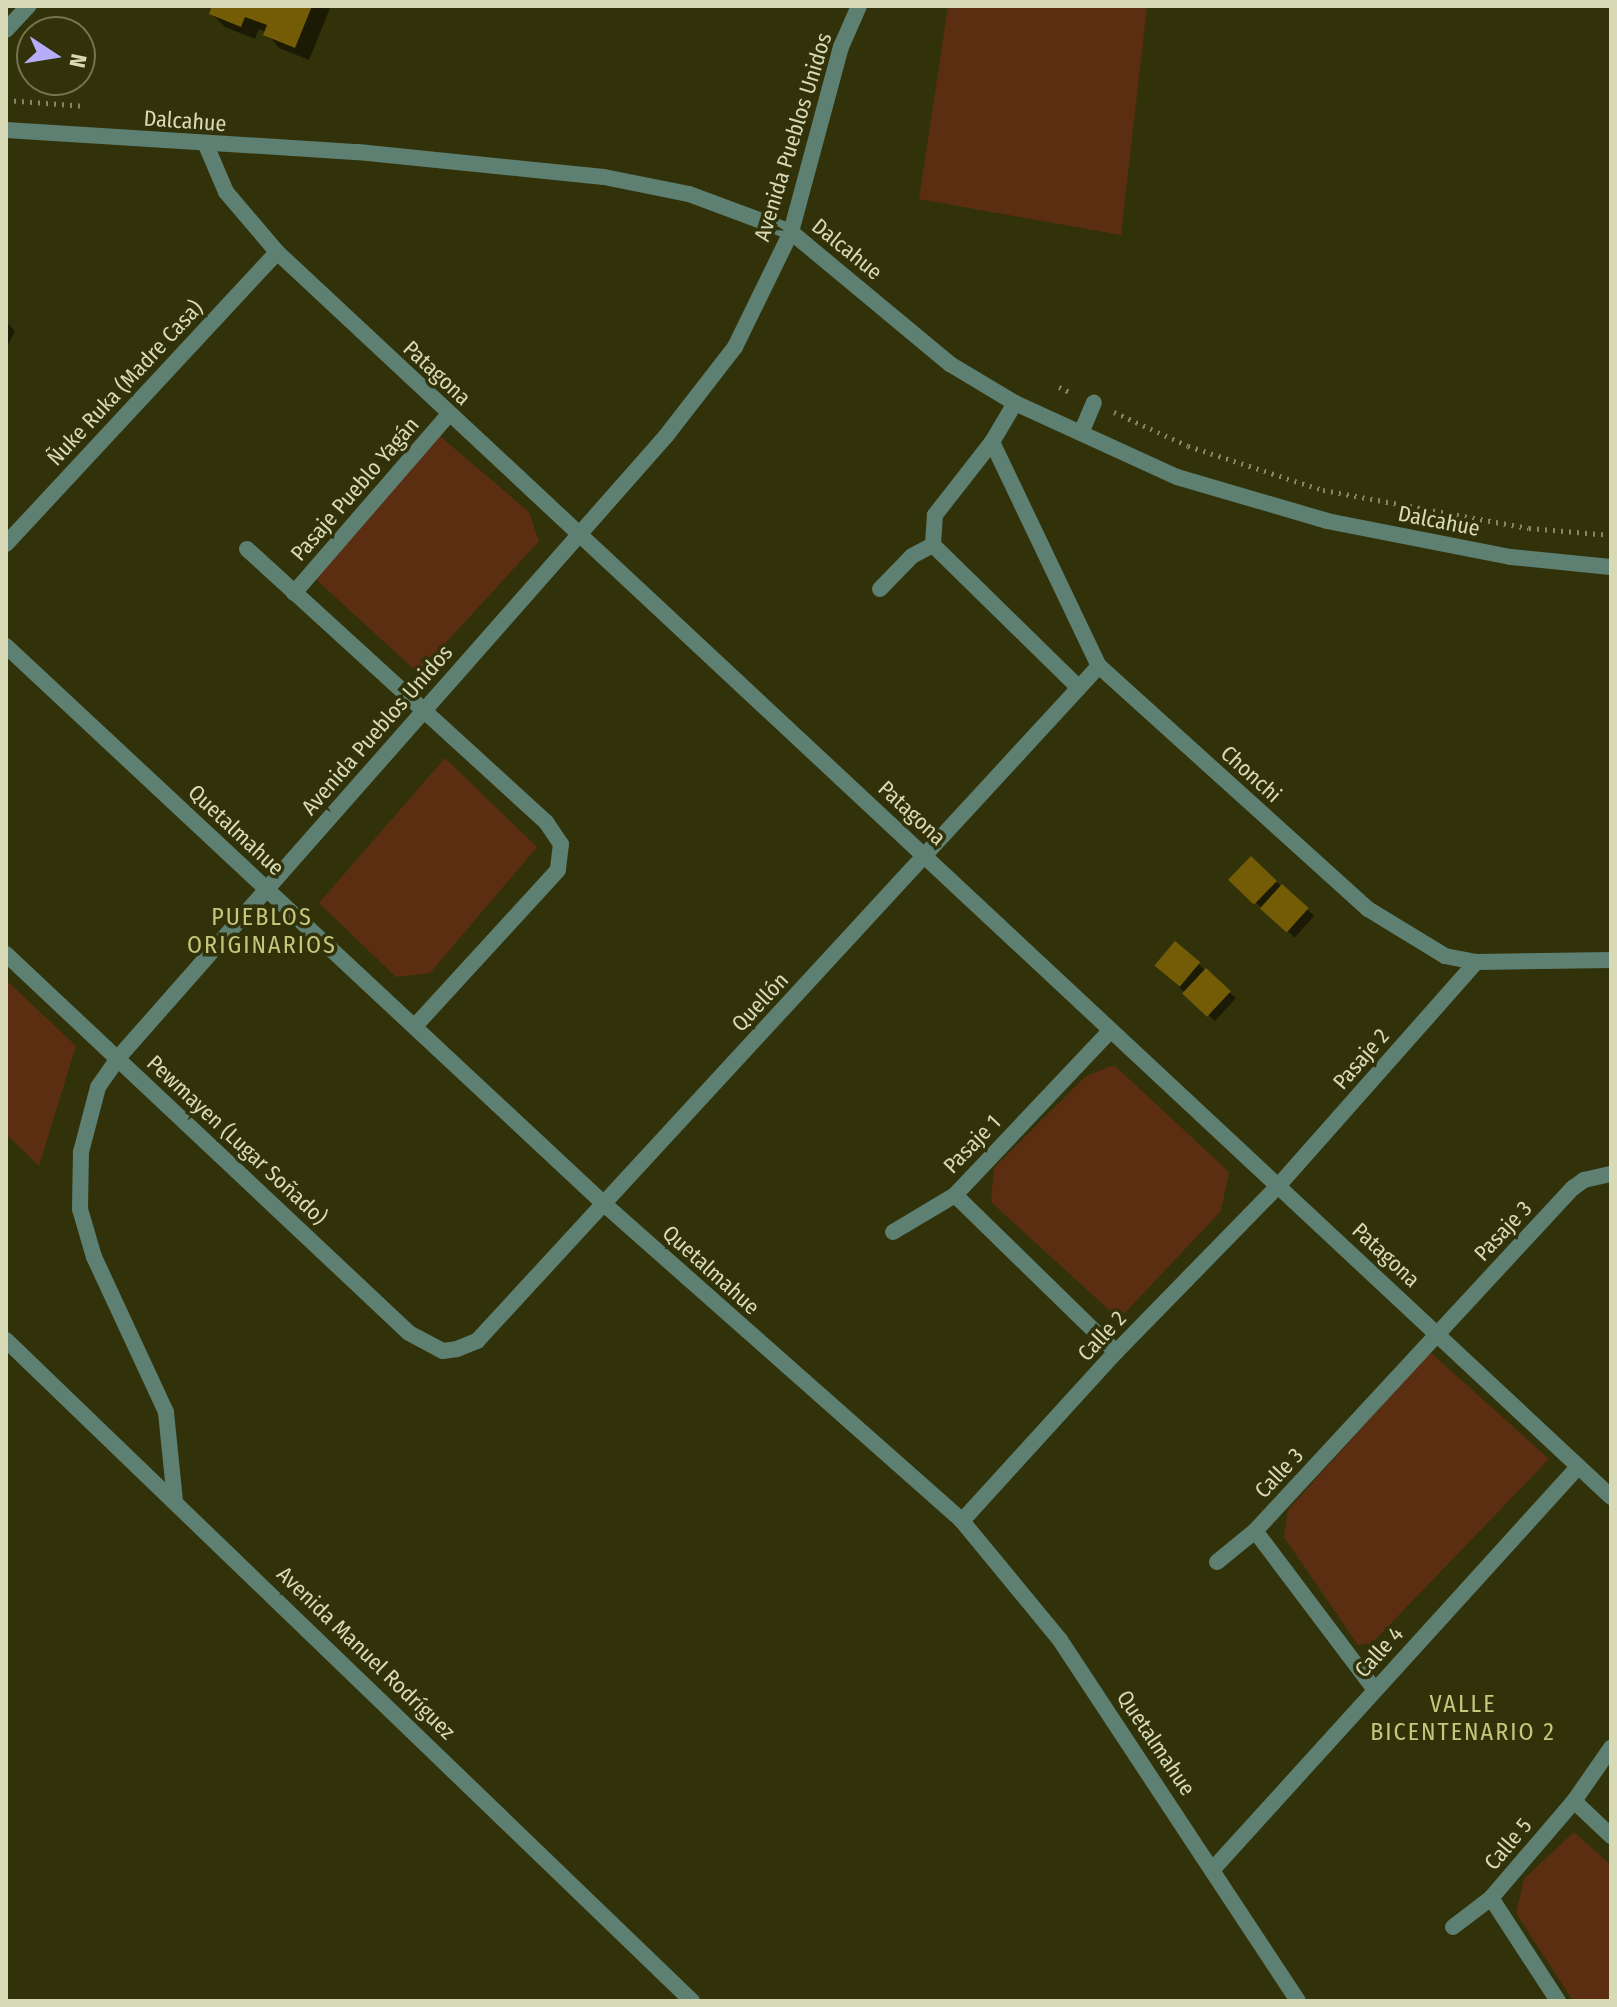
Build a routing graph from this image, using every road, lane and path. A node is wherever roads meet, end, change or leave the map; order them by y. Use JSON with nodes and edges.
{"nodes":[{"id":1,"x":28,"y":6,"type":"edge"},
{"id":2,"x":859,"y":6,"type":"edge"},
{"id":3,"x":6,"y":30,"type":"edge"},
{"id":4,"x":6,"y":130,"type":"edge"},
{"id":5,"x":206,"y":145,"type":"junction"},
{"id":6,"x":791,"y":232,"type":"junction"},
{"id":7,"x":277,"y":252,"type":"junction"},
{"id":8,"x":1059,"y":387,"type":"dead end"},
{"id":9,"x":1015,"y":403,"type":"junction"},
{"id":10,"x":1094,"y":403,"type":"junction"},
{"id":11,"x":448,"y":415,"type":"junction"},
{"id":12,"x":1081,"y":433,"type":"junction"},
{"id":13,"x":992,"y":442,"type":"junction"},
{"id":14,"x":1611,"y":535,"type":"edge"},
{"id":15,"x":579,"y":536,"type":"junction"},
{"id":16,"x":6,"y":544,"type":"edge"},
{"id":17,"x":933,"y":545,"type":"junction"},
{"id":18,"x":247,"y":549,"type":"dead end"},
{"id":19,"x":1611,"y":567,"type":"edge"},
{"id":20,"x":880,"y":589,"type":"dead end"},
{"id":21,"x":294,"y":593,"type":"junction"},
{"id":22,"x":6,"y":646,"type":"edge"},
{"id":23,"x":1099,"y":666,"type":"junction"},
{"id":24,"x":1079,"y":688,"type":"junction"},
{"id":25,"x":420,"y":712,"type":"junction"},
{"id":26,"x":927,"y":857,"type":"junction"},
{"id":27,"x":267,"y":889,"type":"junction"},
{"id":28,"x":6,"y":954,"type":"edge"},
{"id":29,"x":1611,"y":960,"type":"edge"},
{"id":30,"x":1476,"y":962,"type":"junction"},
{"id":31,"x":415,"y":1026,"type":"junction"},
{"id":32,"x":1110,"y":1031,"type":"junction"},
{"id":33,"x":118,"y":1058,"type":"junction"},
{"id":34,"x":1611,"y":1174,"type":"edge"},
{"id":35,"x":1279,"y":1185,"type":"junction"},
{"id":36,"x":955,"y":1195,"type":"junction"},
{"id":37,"x":603,"y":1203,"type":"junction"},
{"id":38,"x":893,"y":1232,"type":"dead end"},
{"id":39,"x":1438,"y":1335,"type":"junction"},
{"id":40,"x":6,"y":1340,"type":"edge"},
{"id":41,"x":443,"y":1351,"type":"joint"},
{"id":42,"x":1116,"y":1352,"type":"junction"},
{"id":43,"x":1578,"y":1467,"type":"junction"},
{"id":44,"x":1611,"y":1497,"type":"edge"},
{"id":45,"x":175,"y":1501,"type":"junction"},
{"id":46,"x":962,"y":1521,"type":"junction"},
{"id":47,"x":1255,"y":1531,"type":"junction"},
{"id":48,"x":1217,"y":1562,"type":"dead end"},
{"id":49,"x":1375,"y":1690,"type":"junction"},
{"id":50,"x":1611,"y":1748,"type":"edge"},
{"id":51,"x":1574,"y":1801,"type":"junction"},
{"id":52,"x":1611,"y":1836,"type":"edge"},
{"id":53,"x":1214,"y":1868,"type":"junction"},
{"id":54,"x":1491,"y":1898,"type":"junction"},
{"id":55,"x":1453,"y":1927,"type":"dead end"},
{"id":56,"x":692,"y":2001,"type":"edge"},
{"id":57,"x":1298,"y":2001,"type":"edge"},
{"id":58,"x":1558,"y":2001,"type":"edge"}],
"edges":[{"from":1,"to":3,"type":"street"},
{"from":2,"to":6,"type":"street","name":"Avenida Pueblos Unidos"},
{"from":4,"to":5,"type":"street","name":"Dalcahue"},
{"from":5,"to":6,"type":"street","name":"Dalcahue"},
{"from":5,"to":7,"type":"street","name":"Patagona"},
{"from":6,"to":9,"type":"street","name":"Dalcahue"},
{"from":6,"to":15,"type":"street","name":"Avenida Pueblos Unidos"},
{"from":7,"to":11,"type":"street","name":"Patagona"},
{"from":7,"to":16,"type":"street","name":"Ñuke Ruka (Madre Casa)"},
{"from":8,"to":10,"type":"path"},
{"from":9,"to":12,"type":"street","name":"Dalcahue"},
{"from":9,"to":13,"type":"street"},
{"from":10,"to":12,"type":"street"},
{"from":10,"to":14,"type":"path"},
{"from":11,"to":15,"type":"street","name":"Patagona"},
{"from":11,"to":21,"type":"street","name":"Pasaje Pueblo Yagán"},
{"from":12,"to":19,"type":"street","name":"Dalcahue"},
{"from":13,"to":17,"type":"street"},
{"from":13,"to":23,"type":"street","name":"Chonchi"},
{"from":15,"to":25,"type":"street","name":"Avenida Pueblos Unidos"},
{"from":15,"to":26,"type":"street","name":"Patagona"},
{"from":17,"to":20,"type":"street"},
{"from":17,"to":24,"type":"street"},
{"from":18,"to":21,"type":"street","name":"Pasaje Pueblo Yagán"},
{"from":21,"to":25,"type":"street","name":"Pasaje Pueblo Yagán"},
{"from":22,"to":27,"type":"street","name":"Quetalmahue"},
{"from":23,"to":24,"type":"street","name":"Quellón"},
{"from":23,"to":30,"type":"street","name":"Chonchi"},
{"from":24,"to":26,"type":"street","name":"Quellón"},
{"from":25,"to":27,"type":"street","name":"Avenida Pueblos Unidos"},
{"from":25,"to":31,"type":"street","name":"Pasaje Pueblo Yagán"},
{"from":26,"to":32,"type":"street","name":"Patagona"},
{"from":26,"to":37,"type":"street","name":"Quellón"},
{"from":27,"to":31,"type":"street","name":"Quetalmahue"},
{"from":27,"to":33,"type":"street","name":"Avenida Pueblos Unidos"},
{"from":28,"to":33,"type":"street","name":"Pewmayen (Lugar Soñado)"},
{"from":29,"to":30,"type":"street","name":"Chonchi"},
{"from":30,"to":35,"type":"street","name":"Pasaje 2"},
{"from":31,"to":37,"type":"street","name":"Quetalmahue"},
{"from":32,"to":35,"type":"street","name":"Patagona"},
{"from":32,"to":36,"type":"street","name":"Pasaje 1"},
{"from":33,"to":41,"type":"street","name":"Pewmayen (Lugar Soñado)"},
{"from":33,"to":45,"type":"street","name":"Avenida Pueblos Unidos"},
{"from":34,"to":39,"type":"street","name":"Pasaje 3"},
{"from":35,"to":39,"type":"street","name":"Patagona"},
{"from":35,"to":42,"type":"street","name":"Calle 2"},
{"from":36,"to":38,"type":"street"},
{"from":36,"to":42,"type":"street","name":"Pasaje 1"},
{"from":37,"to":41,"type":"street","name":"Quellón"},
{"from":37,"to":46,"type":"street","name":"Quetalmahue"},
{"from":39,"to":43,"type":"street","name":"Patagona"},
{"from":39,"to":47,"type":"street","name":"Calle 3"},
{"from":40,"to":45,"type":"street","name":"Avenida Manuel Rodríguez"},
{"from":42,"to":46,"type":"street","name":"Calle 2"},
{"from":43,"to":44,"type":"street","name":"Patagona"},
{"from":43,"to":49,"type":"street","name":"Calle 4"},
{"from":45,"to":56,"type":"street","name":"Avenida Manuel Rodríguez"},
{"from":46,"to":53,"type":"street","name":"Quetalmahue"},
{"from":47,"to":48,"type":"street"},
{"from":47,"to":49,"type":"street","name":"Calle 3"},
{"from":49,"to":53,"type":"street","name":"Calle 4"},
{"from":50,"to":51,"type":"street","name":"Calle 5"},
{"from":51,"to":52,"type":"street"},
{"from":51,"to":54,"type":"street","name":"Calle 5"},
{"from":53,"to":57,"type":"street","name":"Quetalmahue"},
{"from":54,"to":55,"type":"street"},
{"from":54,"to":58,"type":"street","name":"Calle 5"}]}
